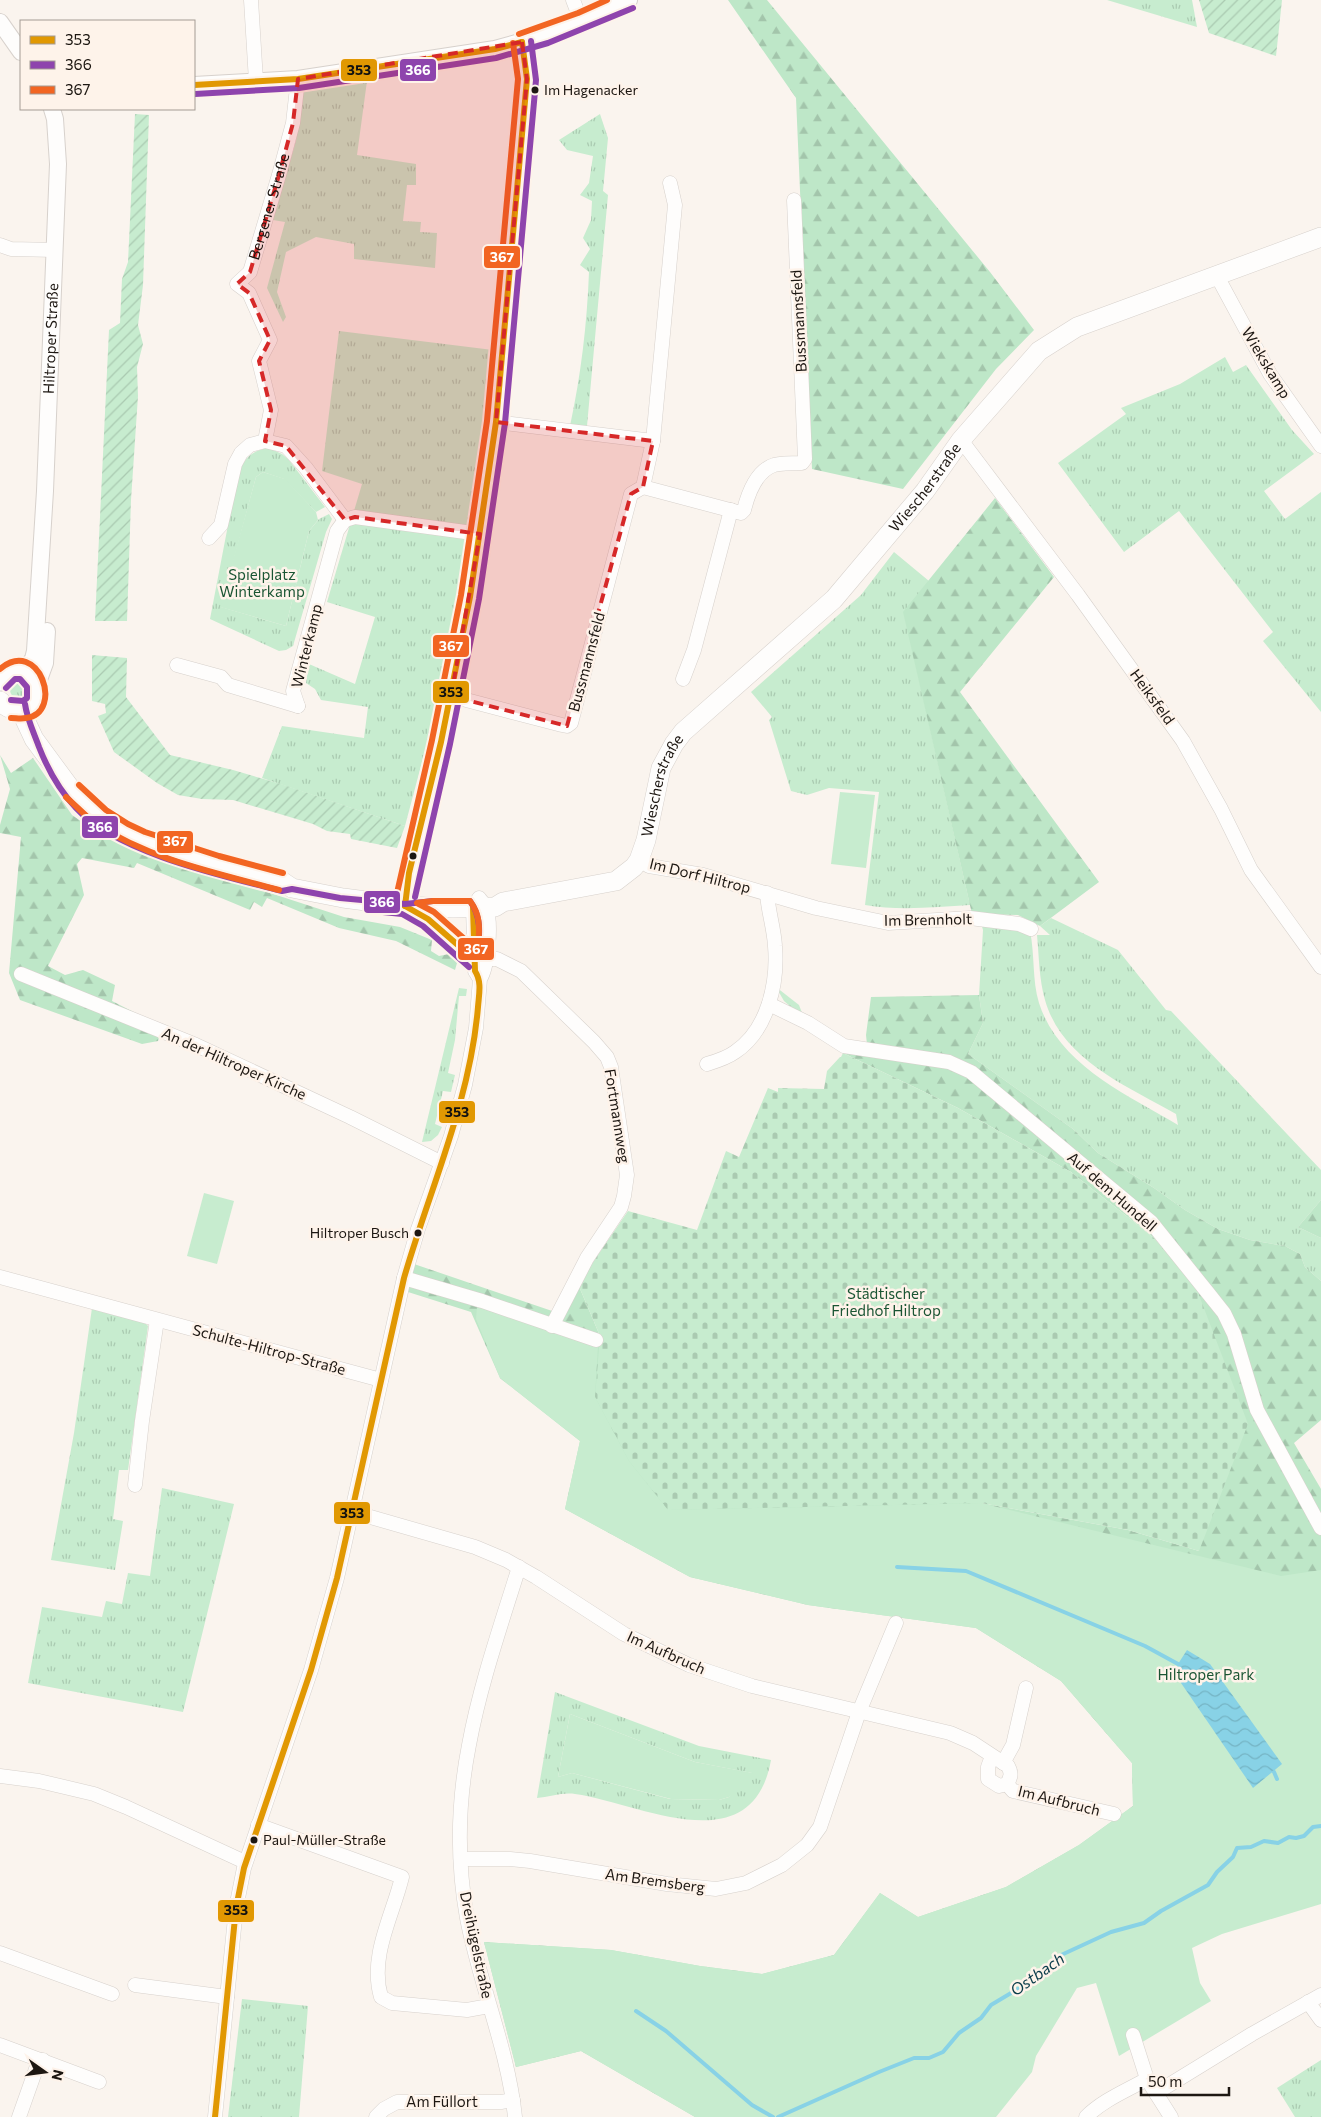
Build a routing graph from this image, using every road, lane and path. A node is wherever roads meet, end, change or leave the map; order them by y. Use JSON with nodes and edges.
{"nodes":[{"id":1,"x":251,"y":0,"type":"edge"},
{"id":2,"x":573,"y":0,"type":"edge"},
{"id":3,"x":629,"y":0,"type":"edge"},
{"id":4,"x":581,"y":21,"type":"junction"},
{"id":5,"x":0,"y":22,"type":"edge"},
{"id":6,"x":522,"y":42,"type":"junction"},
{"id":7,"x":20,"y":51,"type":"edge"},
{"id":8,"x":298,"y":79,"type":"junction"},
{"id":9,"x":256,"y":81,"type":"junction"},
{"id":10,"x":195,"y":85,"type":"edge"},
{"id":11,"x":52,"y":110,"type":"edge"},
{"id":12,"x":670,"y":184,"type":"dead end"},
{"id":13,"x":794,"y":200,"type":"dead end"},
{"id":14,"x":1321,"y":237,"type":"edge"},
{"id":15,"x":0,"y":245,"type":"edge"},
{"id":16,"x":55,"y":250,"type":"junction"},
{"id":17,"x":1218,"y":276,"type":"junction"},
{"id":18,"x":496,"y":422,"type":"junction"},
{"id":19,"x":961,"y":440,"type":"junction"},
{"id":20,"x":265,"y":441,"type":"junction"},
{"id":21,"x":653,"y":441,"type":"junction"},
{"id":22,"x":1321,"y":446,"type":"edge"},
{"id":23,"x":643,"y":487,"type":"junction"},
{"id":24,"x":731,"y":510,"type":"junction"},
{"id":25,"x":345,"y":520,"type":"junction"},
{"id":26,"x":480,"y":534,"type":"junction"},
{"id":27,"x":209,"y":538,"type":"dead end"},
{"id":28,"x":41,"y":569,"type":"junction"},
{"id":29,"x":177,"y":665,"type":"dead end"},
{"id":30,"x":24,"y":671,"type":"junction"},
{"id":31,"x":1,"y":677,"type":"edge"},
{"id":32,"x":683,"y":679,"type":"dead end"},
{"id":33,"x":451,"y":696,"type":"junction"},
{"id":34,"x":30,"y":700,"type":"junction"},
{"id":35,"x":0,"y":701,"type":"edge"},
{"id":36,"x":639,"y":860,"type":"junction"},
{"id":37,"x":768,"y":893,"type":"junction"},
{"id":38,"x":405,"y":900,"type":"junction"},
{"id":39,"x":485,"y":904,"type":"junction"},
{"id":40,"x":1031,"y":929,"type":"dead end"},
{"id":41,"x":481,"y":959,"type":"junction"},
{"id":42,"x":1321,"y":967,"type":"edge"},
{"id":43,"x":21,"y":974,"type":"dead end"},
{"id":44,"x":769,"y":1004,"type":"junction"},
{"id":45,"x":707,"y":1064,"type":"dead end"},
{"id":46,"x":442,"y":1163,"type":"junction"},
{"id":47,"x":0,"y":1277,"type":"edge"},
{"id":48,"x":404,"y":1278,"type":"junction"},
{"id":49,"x":157,"y":1320,"type":"junction"},
{"id":50,"x":552,"y":1326,"type":"junction"},
{"id":51,"x":596,"y":1340,"type":"dead end"},
{"id":52,"x":381,"y":1380,"type":"junction"},
{"id":53,"x":135,"y":1485,"type":"dead end"},
{"id":54,"x":353,"y":1512,"type":"junction"},
{"id":55,"x":1321,"y":1528,"type":"edge"},
{"id":56,"x":519,"y":1567,"type":"junction"},
{"id":57,"x":896,"y":1622,"type":"dead end"},
{"id":58,"x":1026,"y":1688,"type":"dead end"},
{"id":59,"x":859,"y":1712,"type":"junction"},
{"id":60,"x":998,"y":1760,"type":"junction"},
{"id":61,"x":0,"y":1776,"type":"edge"},
{"id":62,"x":1114,"y":1814,"type":"dead end"},
{"id":63,"x":258,"y":1825,"type":"junction"},
{"id":64,"x":462,"y":1859,"type":"junction"},
{"id":65,"x":245,"y":1862,"type":"junction"},
{"id":66,"x":0,"y":1953,"type":"edge"},
{"id":67,"x":135,"y":1986,"type":"dead end"},
{"id":68,"x":112,"y":1994,"type":"dead end"},
{"id":69,"x":1321,"y":1995,"type":"edge"},
{"id":70,"x":227,"y":1997,"type":"junction"},
{"id":71,"x":1308,"y":2002,"type":"junction"},
{"id":72,"x":489,"y":2006,"type":"junction"},
{"id":73,"x":1321,"y":2020,"type":"edge"},
{"id":74,"x":1133,"y":2035,"type":"dead end"},
{"id":75,"x":0,"y":2045,"type":"edge"},
{"id":76,"x":43,"y":2060,"type":"junction"},
{"id":77,"x":1147,"y":2079,"type":"junction"},
{"id":78,"x":99,"y":2082,"type":"dead end"},
{"id":79,"x":1156,"y":2093,"type":"junction"},
{"id":80,"x":513,"y":2100,"type":"junction"},
{"id":81,"x":19,"y":2117,"type":"edge"},
{"id":82,"x":215,"y":2117,"type":"edge"},
{"id":83,"x":376,"y":2117,"type":"edge"},
{"id":84,"x":515,"y":2117,"type":"edge"},
{"id":85,"x":1086,"y":2117,"type":"edge"},
{"id":86,"x":1171,"y":2117,"type":"edge"}],
"edges":[{"from":1,"to":9,"type":"street"},
{"from":2,"to":4,"type":"street"},
{"from":3,"to":4,"type":"street"},
{"from":4,"to":6,"type":"street"},
{"from":5,"to":7,"type":"street"},
{"from":6,"to":8,"type":"street"},
{"from":6,"to":18,"type":"street"},
{"from":8,"to":9,"type":"street"},
{"from":8,"to":20,"type":"street","name":"Bergener Straße"},
{"from":9,"to":10,"type":"street"},
{"from":11,"to":16,"type":"street","name":"Hiltroper Straße"},
{"from":12,"to":21,"type":"street","name":"Bussmannsfeld"},
{"from":13,"to":24,"type":"street","name":"Bussmannsfeld"},
{"from":14,"to":17,"type":"main road","name":"Wiescherstraße"},
{"from":15,"to":16,"type":"street"},
{"from":16,"to":28,"type":"street","name":"Hiltroper Straße"},
{"from":17,"to":19,"type":"main road","name":"Wiescherstraße"},
{"from":17,"to":22,"type":"street","name":"Wiekskamp"},
{"from":18,"to":21,"type":"street"},
{"from":18,"to":26,"type":"street"},
{"from":19,"to":36,"type":"main road","name":"Wiescherstraße"},
{"from":19,"to":42,"type":"street","name":"Heiksfeld"},
{"from":20,"to":25,"type":"street"},
{"from":20,"to":27,"type":"street"},
{"from":21,"to":23,"type":"street","name":"Bussmannsfeld"},
{"from":23,"to":24,"type":"street"},
{"from":23,"to":33,"type":"street","name":"Bussmannsfeld"},
{"from":24,"to":32,"type":"street"},
{"from":25,"to":26,"type":"street"},
{"from":25,"to":29,"type":"street","name":"Winterkamp"},
{"from":26,"to":33,"type":"street"},
{"from":28,"to":30,"type":"street","name":"Hiltroper Straße"},
{"from":28,"to":34,"type":"street","name":"Hiltroper Straße"},
{"from":30,"to":31,"type":"main road"},
{"from":30,"to":34,"type":"main road"},
{"from":33,"to":38,"type":"street"},
{"from":34,"to":35,"type":"main road"},
{"from":34,"to":38,"type":"main road"},
{"from":36,"to":37,"type":"street","name":"Im Dorf Hiltrop"},
{"from":36,"to":39,"type":"main road"},
{"from":37,"to":40,"type":"street","name":"Im Brennholt"},
{"from":37,"to":44,"type":"street","name":"Im Dorf Hiltrop"},
{"from":38,"to":39,"type":"main road"},
{"from":39,"to":41,"type":"street"},
{"from":41,"to":46,"type":"street"},
{"from":41,"to":50,"type":"street","name":"Fortmannweg"},
{"from":43,"to":46,"type":"street","name":"An der Hiltroper Kirche"},
{"from":44,"to":45,"type":"street","name":"Im Dorf Hiltrop"},
{"from":44,"to":55,"type":"street","name":"Auf dem Hundell"},
{"from":46,"to":48,"type":"street"},
{"from":47,"to":49,"type":"street","name":"Schulte-Hiltrop-Straße"},
{"from":48,"to":50,"type":"street"},
{"from":48,"to":52,"type":"street"},
{"from":49,"to":52,"type":"street","name":"Schulte-Hiltrop-Straße"},
{"from":49,"to":53,"type":"street"},
{"from":50,"to":51,"type":"street"},
{"from":52,"to":54,"type":"street"},
{"from":54,"to":56,"type":"street","name":"Im Aufbruch"},
{"from":54,"to":63,"type":"street"},
{"from":56,"to":59,"type":"street","name":"Im Aufbruch"},
{"from":56,"to":64,"type":"street","name":"Dreihügelstraße"},
{"from":57,"to":59,"type":"street","name":"Am Bremsberg"},
{"from":58,"to":60,"type":"street","name":"Im Aufbruch"},
{"from":59,"to":60,"type":"street","name":"Im Aufbruch"},
{"from":59,"to":64,"type":"street","name":"Am Bremsberg"},
{"from":60,"to":62,"type":"street","name":"Im Aufbruch"},
{"from":61,"to":65,"type":"street"},
{"from":63,"to":65,"type":"street"},
{"from":63,"to":72,"type":"street"},
{"from":64,"to":72,"type":"street","name":"Dreihügelstraße"},
{"from":65,"to":70,"type":"street"},
{"from":66,"to":68,"type":"street"},
{"from":67,"to":70,"type":"street"},
{"from":69,"to":71,"type":"street"},
{"from":70,"to":82,"type":"street"},
{"from":71,"to":73,"type":"street"},
{"from":71,"to":79,"type":"street"},
{"from":72,"to":80,"type":"street","name":"Dreihügelstraße"},
{"from":74,"to":77,"type":"street"},
{"from":75,"to":76,"type":"street"},
{"from":76,"to":78,"type":"street"},
{"from":76,"to":81,"type":"street"},
{"from":77,"to":79,"type":"street"},
{"from":77,"to":85,"type":"street"},
{"from":79,"to":86,"type":"street"},
{"from":80,"to":83,"type":"street","name":"Am Füllort"},
{"from":80,"to":84,"type":"street","name":"Dreihügelstraße"}]}
